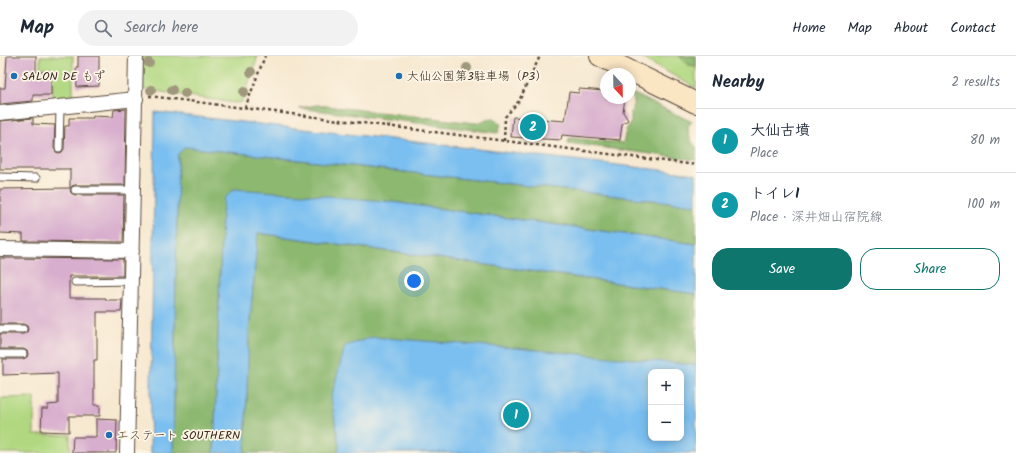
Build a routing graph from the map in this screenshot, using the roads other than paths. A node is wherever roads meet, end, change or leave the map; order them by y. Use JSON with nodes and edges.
{"nodes":[{"id":1,"x":136,"y":56,"type":"edge"},
{"id":2,"x":600,"y":56,"type":"edge"},
{"id":3,"x":136,"y":97,"type":"junction"},
{"id":4,"x":696,"y":104,"type":"edge"},
{"id":5,"x":60,"y":107,"type":"junction"},
{"id":6,"x":0,"y":112,"type":"edge"},
{"id":7,"x":59,"y":148,"type":"dead end"},
{"id":8,"x":0,"y":177,"type":"edge"},
{"id":9,"x":36,"y":178,"type":"dead end"},
{"id":10,"x":74,"y":190,"type":"dead end"},
{"id":11,"x":133,"y":190,"type":"junction"},
{"id":12,"x":0,"y":249,"type":"edge"},
{"id":13,"x":132,"y":251,"type":"junction"},
{"id":14,"x":132,"y":281,"type":"junction"},
{"id":15,"x":75,"y":282,"type":"dead end"},
{"id":16,"x":0,"y":329,"type":"edge"},
{"id":17,"x":23,"y":329,"type":"dead end"},
{"id":18,"x":0,"y":354,"type":"edge"},
{"id":19,"x":24,"y":354,"type":"dead end"},
{"id":20,"x":127,"y":453,"type":"edge"}],
"edges":[{"from":1,"to":3,"type":"street"},
{"from":2,"to":4,"type":"main road"},
{"from":3,"to":5,"type":"street"},
{"from":3,"to":11,"type":"street"},
{"from":5,"to":6,"type":"street"},
{"from":5,"to":7,"type":"lane"},
{"from":8,"to":9,"type":"lane"},
{"from":10,"to":11,"type":"lane"},
{"from":11,"to":13,"type":"street"},
{"from":12,"to":13,"type":"street"},
{"from":13,"to":14,"type":"street"},
{"from":14,"to":15,"type":"lane"},
{"from":14,"to":20,"type":"street"},
{"from":16,"to":17,"type":"lane"},
{"from":18,"to":19,"type":"lane"}]}
